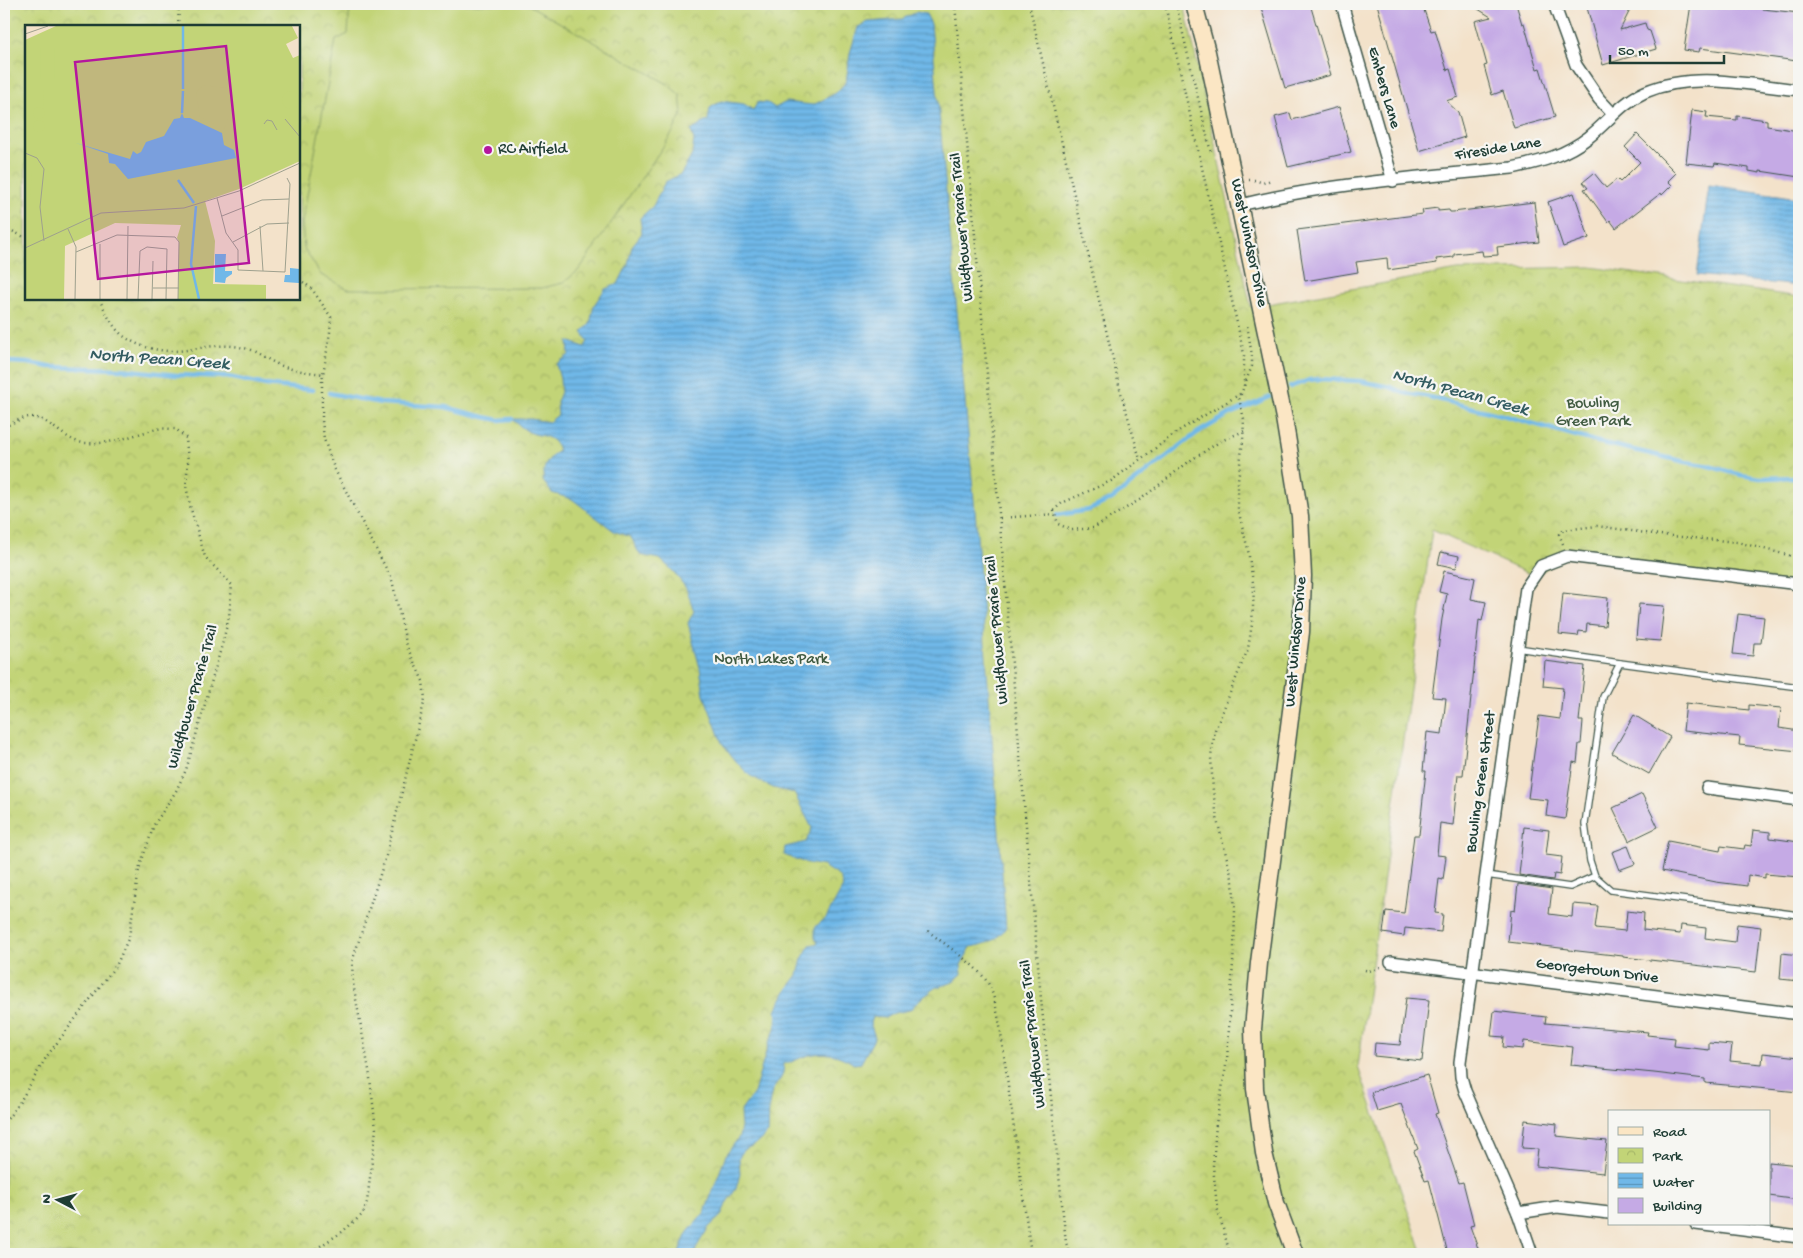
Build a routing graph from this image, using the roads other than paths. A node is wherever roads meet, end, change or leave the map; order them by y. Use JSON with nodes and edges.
{"nodes":[{"id":1,"x":1194,"y":4,"type":"edge"},
{"id":2,"x":1342,"y":4,"type":"edge"},
{"id":3,"x":1554,"y":4,"type":"edge"},
{"id":4,"x":1799,"y":90,"type":"edge"},
{"id":5,"x":1613,"y":114,"type":"junction"},
{"id":6,"x":1393,"y":180,"type":"junction"},
{"id":7,"x":1240,"y":205,"type":"junction"},
{"id":8,"x":1799,"y":584,"type":"edge"},
{"id":9,"x":1517,"y":648,"type":"junction"},
{"id":10,"x":1620,"y":664,"type":"junction"},
{"id":11,"x":1799,"y":687,"type":"edge"},
{"id":12,"x":1707,"y":788,"type":"dead end"},
{"id":13,"x":1799,"y":800,"type":"edge"},
{"id":14,"x":1486,"y":875,"type":"junction"},
{"id":15,"x":1595,"y":876,"type":"junction"},
{"id":16,"x":1799,"y":915,"type":"edge"},
{"id":17,"x":1392,"y":962,"type":"dead end"},
{"id":18,"x":1472,"y":973,"type":"junction"},
{"id":19,"x":1799,"y":1014,"type":"edge"},
{"id":20,"x":1518,"y":1213,"type":"junction"},
{"id":21,"x":1608,"y":1213,"type":"edge"},
{"id":22,"x":1712,"y":1226,"type":"edge"},
{"id":23,"x":1799,"y":1237,"type":"edge"},
{"id":24,"x":1295,"y":1254,"type":"edge"},
{"id":25,"x":1532,"y":1254,"type":"edge"}],
"edges":[{"from":1,"to":7,"type":"street","name":"West Windsor Drive"},
{"from":2,"to":6,"type":"street","name":"Embers Lane"},
{"from":3,"to":5,"type":"street"},
{"from":4,"to":5,"type":"street","name":"Fireside Lane"},
{"from":5,"to":6,"type":"street","name":"Fireside Lane"},
{"from":6,"to":7,"type":"street","name":"Fireside Lane"},
{"from":7,"to":24,"type":"street","name":"West Windsor Drive"},
{"from":8,"to":9,"type":"street","name":"Bowling Green Street"},
{"from":9,"to":10,"type":"lane"},
{"from":9,"to":14,"type":"street","name":"Bowling Green Street"},
{"from":10,"to":11,"type":"lane"},
{"from":10,"to":15,"type":"lane"},
{"from":12,"to":13,"type":"street"},
{"from":14,"to":15,"type":"lane"},
{"from":14,"to":18,"type":"street","name":"Bowling Green Street"},
{"from":15,"to":16,"type":"lane"},
{"from":17,"to":18,"type":"street","name":"Georgetown Drive"},
{"from":18,"to":19,"type":"street","name":"Georgetown Drive"},
{"from":18,"to":20,"type":"street","name":"Bowling Green Street"},
{"from":20,"to":21,"type":"street"},
{"from":20,"to":25,"type":"street","name":"Bowling Green Street"},
{"from":22,"to":23,"type":"street"}]}
